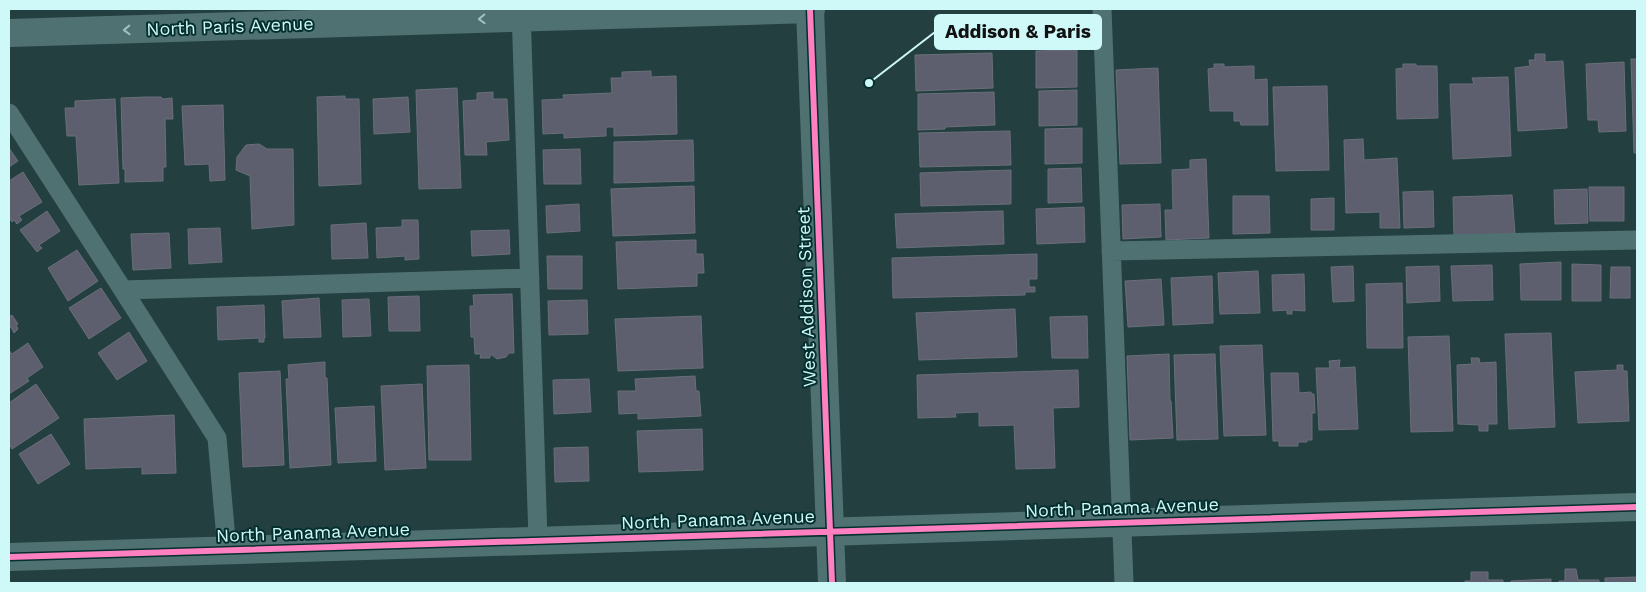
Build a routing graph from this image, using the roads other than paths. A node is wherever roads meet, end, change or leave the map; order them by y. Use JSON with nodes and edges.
{"nodes":[{"id":1,"x":811,"y":9,"type":"edge"},
{"id":2,"x":1102,"y":9,"type":"edge"},
{"id":3,"x":522,"y":13,"type":"edge"},
{"id":4,"x":9,"y":33,"type":"edge"},
{"id":5,"x":9,"y":113,"type":"edge"},
{"id":6,"x":1637,"y":240,"type":"edge"},
{"id":7,"x":1111,"y":251,"type":"junction"},
{"id":8,"x":530,"y":278,"type":"junction"},
{"id":9,"x":123,"y":290,"type":"junction"},
{"id":10,"x":1637,"y":507,"type":"edge"},
{"id":11,"x":1121,"y":522,"type":"junction"},
{"id":12,"x":830,"y":531,"type":"junction"},
{"id":13,"x":538,"y":540,"type":"junction"},
{"id":14,"x":227,"y":550,"type":"junction"},
{"id":15,"x":9,"y":557,"type":"edge"},
{"id":16,"x":832,"y":583,"type":"edge"},
{"id":17,"x":1124,"y":583,"type":"edge"}],
"edges":[{"from":1,"to":3,"type":"street","name":"North Paris Avenue"},
{"from":1,"to":12,"type":"street","name":"West Addison Street"},
{"from":2,"to":7,"type":"lane"},
{"from":3,"to":4,"type":"street","name":"North Paris Avenue","one_way":true},
{"from":3,"to":8,"type":"lane"},
{"from":5,"to":9,"type":"lane"},
{"from":6,"to":7,"type":"lane"},
{"from":7,"to":11,"type":"lane"},
{"from":8,"to":9,"type":"lane"},
{"from":8,"to":13,"type":"lane"},
{"from":9,"to":14,"type":"lane"},
{"from":10,"to":11,"type":"street","name":"North Panama Avenue"},
{"from":11,"to":12,"type":"street","name":"North Panama Avenue"},
{"from":11,"to":17,"type":"lane"},
{"from":12,"to":13,"type":"street","name":"North Panama Avenue"},
{"from":12,"to":16,"type":"street","name":"West Addison Street"},
{"from":13,"to":14,"type":"street","name":"North Panama Avenue"},
{"from":14,"to":15,"type":"street","name":"North Panama Avenue"}]}
